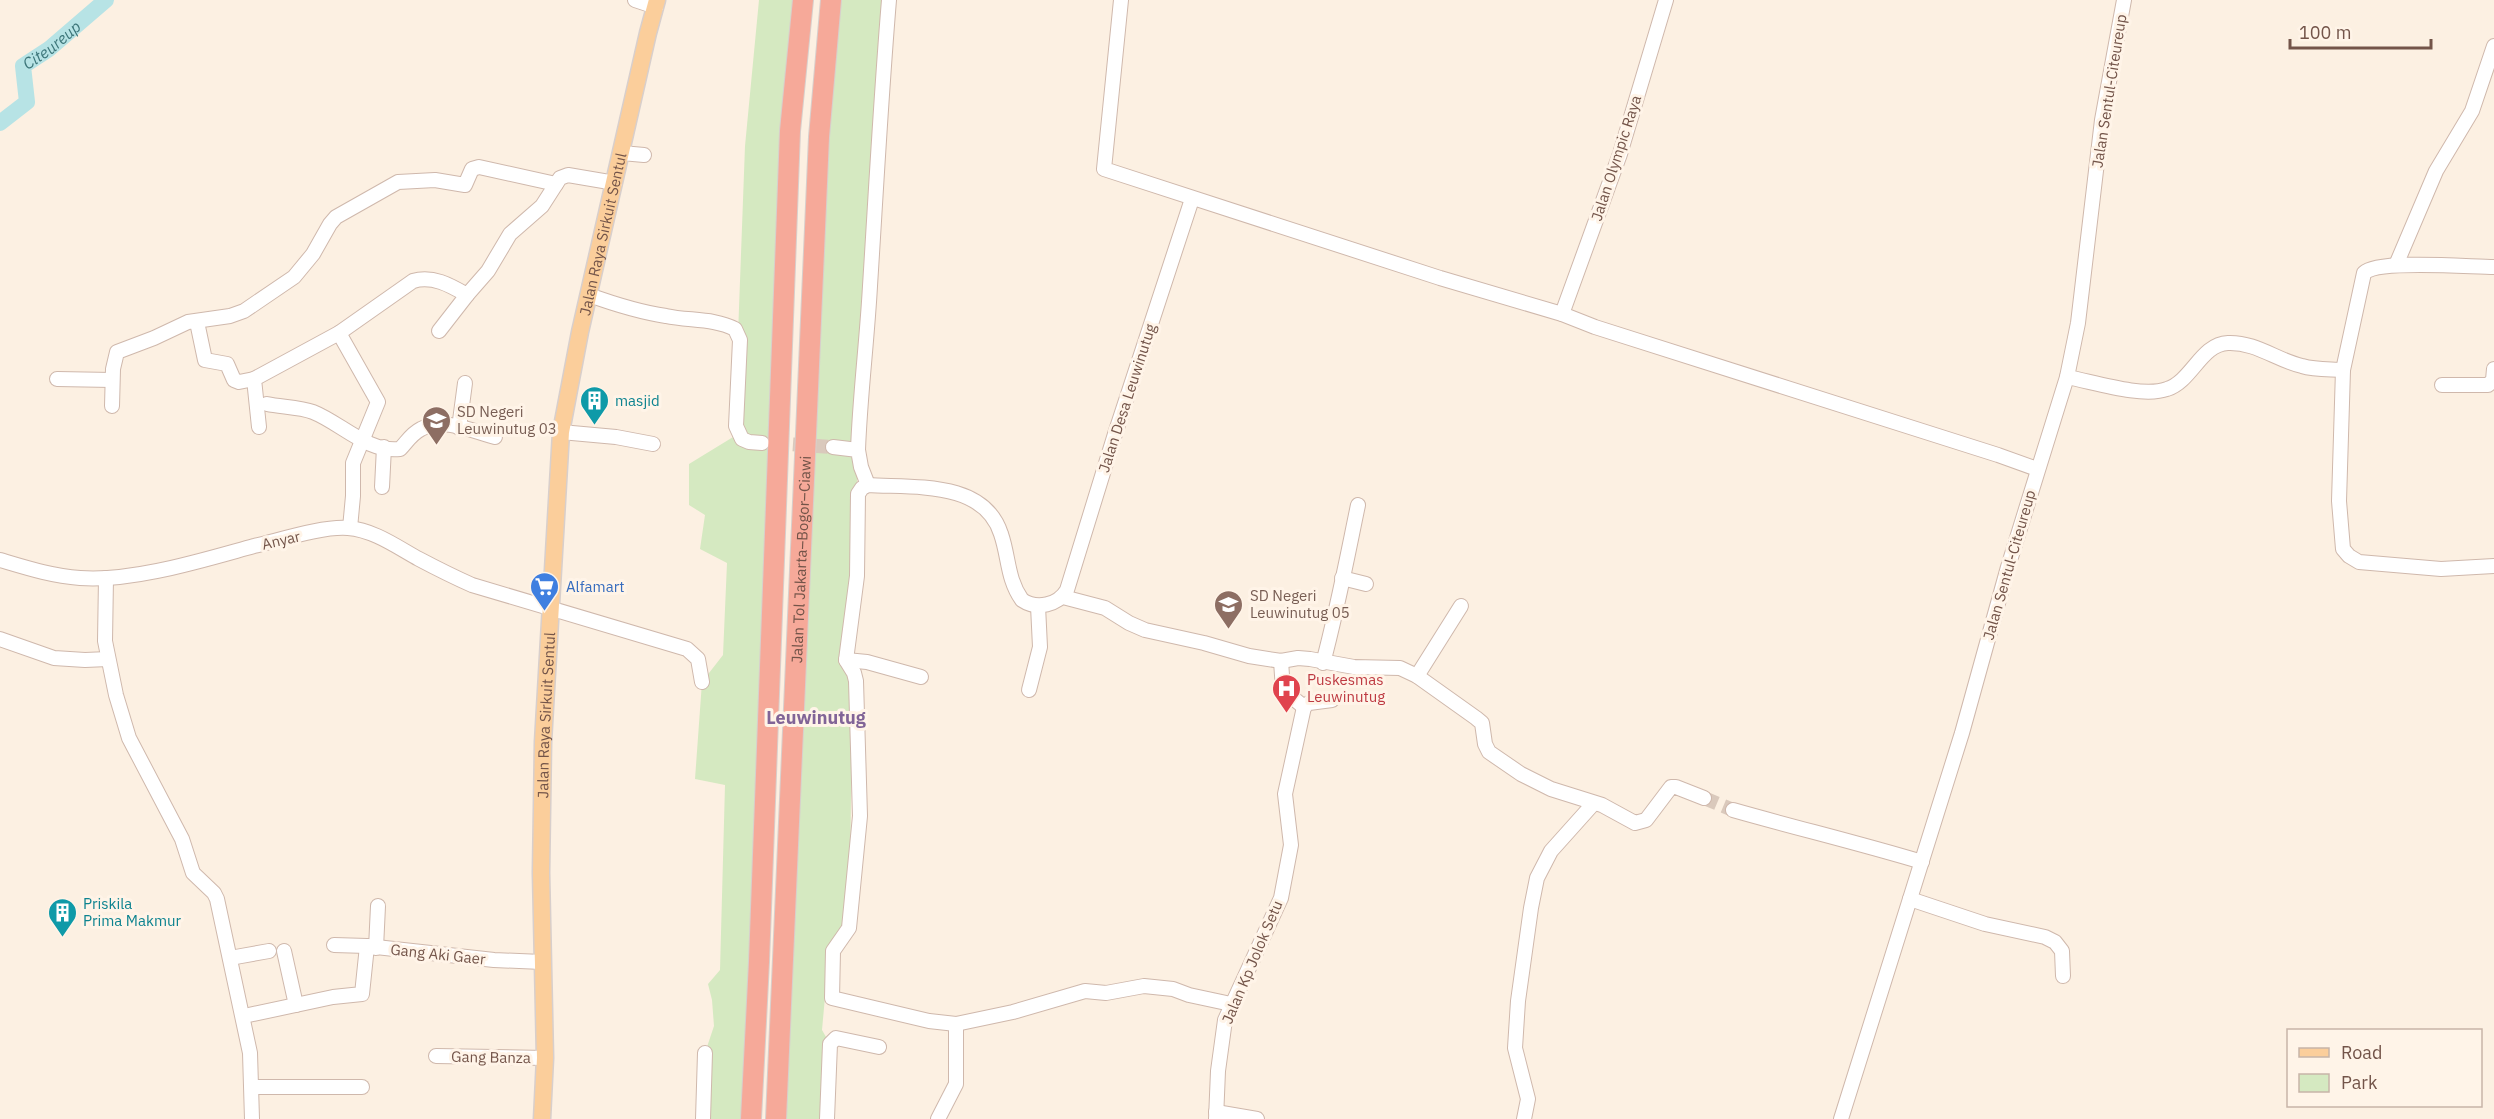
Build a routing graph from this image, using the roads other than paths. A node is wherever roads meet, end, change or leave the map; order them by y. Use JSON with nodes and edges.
{"nodes":[{"id":1,"x":635,"y":0,"type":"edge"},
{"id":2,"x":803,"y":0,"type":"edge"},
{"id":3,"x":831,"y":0,"type":"edge"},
{"id":4,"x":889,"y":0,"type":"edge"},
{"id":5,"x":1121,"y":0,"type":"edge"},
{"id":6,"x":1666,"y":0,"type":"edge"},
{"id":7,"x":2124,"y":0,"type":"edge"},
{"id":8,"x":657,"y":3,"type":"edge"},
{"id":9,"x":2494,"y":46,"type":"edge"},
{"id":10,"x":622,"y":153,"type":"junction"},
{"id":11,"x":644,"y":155,"type":"dead end"},
{"id":12,"x":615,"y":183,"type":"junction"},
{"id":13,"x":556,"y":184,"type":"junction"},
{"id":14,"x":1192,"y":199,"type":"junction"},
{"id":15,"x":2396,"y":265,"type":"junction"},
{"id":16,"x":2494,"y":267,"type":"edge"},
{"id":17,"x":467,"y":295,"type":"junction"},
{"id":18,"x":589,"y":295,"type":"junction"},
{"id":19,"x":1562,"y":314,"type":"junction"},
{"id":20,"x":197,"y":322,"type":"junction"},
{"id":21,"x":440,"y":331,"type":"dead end"},
{"id":22,"x":339,"y":333,"type":"junction"},
{"id":23,"x":2494,"y":369,"type":"edge"},
{"id":24,"x":2343,"y":370,"type":"junction"},
{"id":25,"x":2067,"y":377,"type":"junction"},
{"id":26,"x":57,"y":379,"type":"dead end"},
{"id":27,"x":254,"y":379,"type":"junction"},
{"id":28,"x":112,"y":380,"type":"junction"},
{"id":29,"x":465,"y":383,"type":"dead end"},
{"id":30,"x":2442,"y":385,"type":"dead end"},
{"id":31,"x":267,"y":404,"type":"dead end"},
{"id":32,"x":111,"y":406,"type":"dead end"},
{"id":33,"x":259,"y":427,"type":"dead end"},
{"id":34,"x":459,"y":428,"type":"junction"},
{"id":35,"x":561,"y":432,"type":"junction"},
{"id":36,"x":495,"y":437,"type":"dead end"},
{"id":37,"x":362,"y":439,"type":"junction"},
{"id":38,"x":762,"y":443,"type":"tunnel mouth"},
{"id":39,"x":653,"y":444,"type":"dead end"},
{"id":40,"x":384,"y":447,"type":"junction"},
{"id":41,"x":833,"y":447,"type":"tunnel mouth"},
{"id":42,"x":858,"y":450,"type":"junction"},
{"id":43,"x":2037,"y":470,"type":"junction"},
{"id":44,"x":868,"y":485,"type":"junction"},
{"id":45,"x":382,"y":487,"type":"dead end"},
{"id":46,"x":1358,"y":505,"type":"dead end"},
{"id":47,"x":350,"y":528,"type":"junction"},
{"id":48,"x":0,"y":560,"type":"edge"},
{"id":49,"x":2494,"y":566,"type":"edge"},
{"id":50,"x":106,"y":578,"type":"junction"},
{"id":51,"x":1342,"y":578,"type":"junction"},
{"id":52,"x":1366,"y":584,"type":"dead end"},
{"id":53,"x":1063,"y":597,"type":"junction"},
{"id":54,"x":1038,"y":606,"type":"junction"},
{"id":55,"x":1461,"y":606,"type":"dead end"},
{"id":56,"x":550,"y":609,"type":"junction"},
{"id":57,"x":0,"y":639,"type":"edge"},
{"id":58,"x":108,"y":659,"type":"junction"},
{"id":59,"x":846,"y":660,"type":"junction"},
{"id":60,"x":1281,"y":661,"type":"junction"},
{"id":61,"x":1323,"y":663,"type":"junction"},
{"id":62,"x":1417,"y":676,"type":"junction"},
{"id":63,"x":921,"y":677,"type":"dead end"},
{"id":64,"x":702,"y":682,"type":"dead end"},
{"id":65,"x":1029,"y":690,"type":"dead end"},
{"id":66,"x":1332,"y":700,"type":"dead end"},
{"id":67,"x":1306,"y":705,"type":"junction"},
{"id":68,"x":1704,"y":798,"type":"tunnel mouth"},
{"id":69,"x":1594,"y":803,"type":"junction"},
{"id":70,"x":1733,"y":810,"type":"tunnel mouth"},
{"id":71,"x":1922,"y":862,"type":"junction"},
{"id":72,"x":1910,"y":899,"type":"junction"},
{"id":73,"x":378,"y":906,"type":"dead end"},
{"id":74,"x":334,"y":945,"type":"dead end"},
{"id":75,"x":372,"y":947,"type":"junction"},
{"id":76,"x":269,"y":951,"type":"dead end"},
{"id":77,"x":284,"y":951,"type":"dead end"},
{"id":78,"x":230,"y":958,"type":"junction"},
{"id":79,"x":542,"y":962,"type":"junction"},
{"id":80,"x":2063,"y":976,"type":"dead end"},
{"id":81,"x":1231,"y":1004,"type":"junction"},
{"id":82,"x":296,"y":1005,"type":"junction"},
{"id":83,"x":244,"y":1016,"type":"junction"},
{"id":84,"x":956,"y":1024,"type":"junction"},
{"id":85,"x":879,"y":1047,"type":"dead end"},
{"id":86,"x":705,"y":1053,"type":"dead end"},
{"id":87,"x":436,"y":1056,"type":"dead end"},
{"id":88,"x":545,"y":1058,"type":"junction"},
{"id":89,"x":252,"y":1087,"type":"junction"},
{"id":90,"x":362,"y":1087,"type":"dead end"},
{"id":91,"x":1216,"y":1115,"type":"edge"},
{"id":92,"x":252,"y":1119,"type":"edge"},
{"id":93,"x":542,"y":1119,"type":"edge"},
{"id":94,"x":703,"y":1119,"type":"edge"},
{"id":95,"x":751,"y":1119,"type":"edge"},
{"id":96,"x":776,"y":1119,"type":"edge"},
{"id":97,"x":827,"y":1119,"type":"edge"},
{"id":98,"x":938,"y":1119,"type":"edge"},
{"id":99,"x":1257,"y":1119,"type":"edge"},
{"id":100,"x":1524,"y":1119,"type":"edge"},
{"id":101,"x":1841,"y":1119,"type":"edge"}],
"edges":[{"from":1,"to":8,"type":"street"},
{"from":2,"to":95,"type":"highway","name":"Jalan Tol Jakarta–Bogor–Ciawi"},
{"from":3,"to":96,"type":"highway","name":"Jalan Tol Jakarta–Bogor–Ciawi"},
{"from":4,"to":42,"type":"street"},
{"from":5,"to":14,"type":"street"},
{"from":6,"to":19,"type":"street","name":"Jalan Olympic Raya"},
{"from":7,"to":25,"type":"street","name":"Jalan Sentul-Citeureup"},
{"from":8,"to":10,"type":"main road","name":"Jalan Raya Sirkuit Sentul"},
{"from":9,"to":15,"type":"street"},
{"from":10,"to":11,"type":"street"},
{"from":10,"to":12,"type":"main road","name":"Jalan Raya Sirkuit Sentul"},
{"from":12,"to":13,"type":"street"},
{"from":12,"to":18,"type":"main road","name":"Jalan Raya Sirkuit Sentul"},
{"from":13,"to":17,"type":"street"},
{"from":13,"to":20,"type":"street"},
{"from":14,"to":19,"type":"street"},
{"from":14,"to":53,"type":"street","name":"Jalan Desa Leuwinutug"},
{"from":15,"to":16,"type":"street"},
{"from":15,"to":24,"type":"street"},
{"from":17,"to":21,"type":"street"},
{"from":17,"to":22,"type":"street"},
{"from":18,"to":35,"type":"main road","name":"Jalan Raya Sirkuit Sentul"},
{"from":18,"to":38,"type":"street"},
{"from":19,"to":43,"type":"street"},
{"from":20,"to":27,"type":"street"},
{"from":20,"to":28,"type":"street"},
{"from":22,"to":27,"type":"street"},
{"from":22,"to":37,"type":"street"},
{"from":23,"to":30,"type":"street"},
{"from":24,"to":25,"type":"street"},
{"from":24,"to":49,"type":"street"},
{"from":25,"to":43,"type":"street","name":"Jalan Sentul-Citeureup"},
{"from":26,"to":28,"type":"street"},
{"from":27,"to":33,"type":"street"},
{"from":28,"to":32,"type":"street"},
{"from":29,"to":34,"type":"street"},
{"from":31,"to":37,"type":"street"},
{"from":34,"to":36,"type":"street"},
{"from":34,"to":40,"type":"street"},
{"from":35,"to":39,"type":"street"},
{"from":35,"to":56,"type":"main road","name":"Jalan Raya Sirkuit Sentul"},
{"from":37,"to":40,"type":"street"},
{"from":37,"to":47,"type":"street"},
{"from":40,"to":45,"type":"street"},
{"from":41,"to":42,"type":"street"},
{"from":42,"to":44,"type":"street"},
{"from":43,"to":71,"type":"street","name":"Jalan Sentul-Citeureup"},
{"from":44,"to":54,"type":"street"},
{"from":44,"to":59,"type":"street"},
{"from":46,"to":51,"type":"street"},
{"from":47,"to":50,"type":"street","name":"Anyar"},
{"from":47,"to":56,"type":"street","name":"Anyar"},
{"from":48,"to":50,"type":"street","name":"Anyar"},
{"from":50,"to":58,"type":"street"},
{"from":51,"to":52,"type":"street"},
{"from":51,"to":61,"type":"street"},
{"from":53,"to":54,"type":"street"},
{"from":53,"to":60,"type":"street"},
{"from":54,"to":65,"type":"street"},
{"from":55,"to":62,"type":"street"},
{"from":56,"to":64,"type":"street","name":"Anyar"},
{"from":56,"to":79,"type":"main road","name":"Jalan Raya Sirkuit Sentul"},
{"from":57,"to":58,"type":"street"},
{"from":58,"to":78,"type":"street"},
{"from":59,"to":63,"type":"street"},
{"from":59,"to":84,"type":"street"},
{"from":60,"to":61,"type":"street"},
{"from":60,"to":67,"type":"street"},
{"from":61,"to":62,"type":"street"},
{"from":62,"to":69,"type":"street"},
{"from":66,"to":67,"type":"street"},
{"from":67,"to":81,"type":"street","name":"Jalan Kp Jolok Setu"},
{"from":68,"to":69,"type":"street"},
{"from":69,"to":100,"type":"street"},
{"from":70,"to":71,"type":"street"},
{"from":71,"to":72,"type":"street","name":"Jalan Sentul-Citeureup"},
{"from":72,"to":80,"type":"street"},
{"from":72,"to":101,"type":"street","name":"Jalan Sentul-Citeureup"},
{"from":73,"to":75,"type":"street"},
{"from":74,"to":75,"type":"street","name":"Gang Aki Gaer"},
{"from":75,"to":79,"type":"street","name":"Gang Aki Gaer"},
{"from":75,"to":82,"type":"street"},
{"from":76,"to":78,"type":"street"},
{"from":77,"to":82,"type":"street"},
{"from":78,"to":83,"type":"street"},
{"from":79,"to":88,"type":"main road","name":"Jalan Raya Sirkuit Sentul"},
{"from":81,"to":84,"type":"street"},
{"from":81,"to":91,"type":"street","name":"Jalan Kp Jolok Setu"},
{"from":82,"to":83,"type":"street"},
{"from":83,"to":89,"type":"street"},
{"from":84,"to":98,"type":"street"},
{"from":85,"to":97,"type":"street"},
{"from":86,"to":94,"type":"street"},
{"from":87,"to":88,"type":"street","name":"Gang Banza"},
{"from":88,"to":93,"type":"main road","name":"Jalan Raya Sirkuit Sentul"},
{"from":89,"to":90,"type":"street"},
{"from":89,"to":92,"type":"street"},
{"from":91,"to":99,"type":"street"}]}
